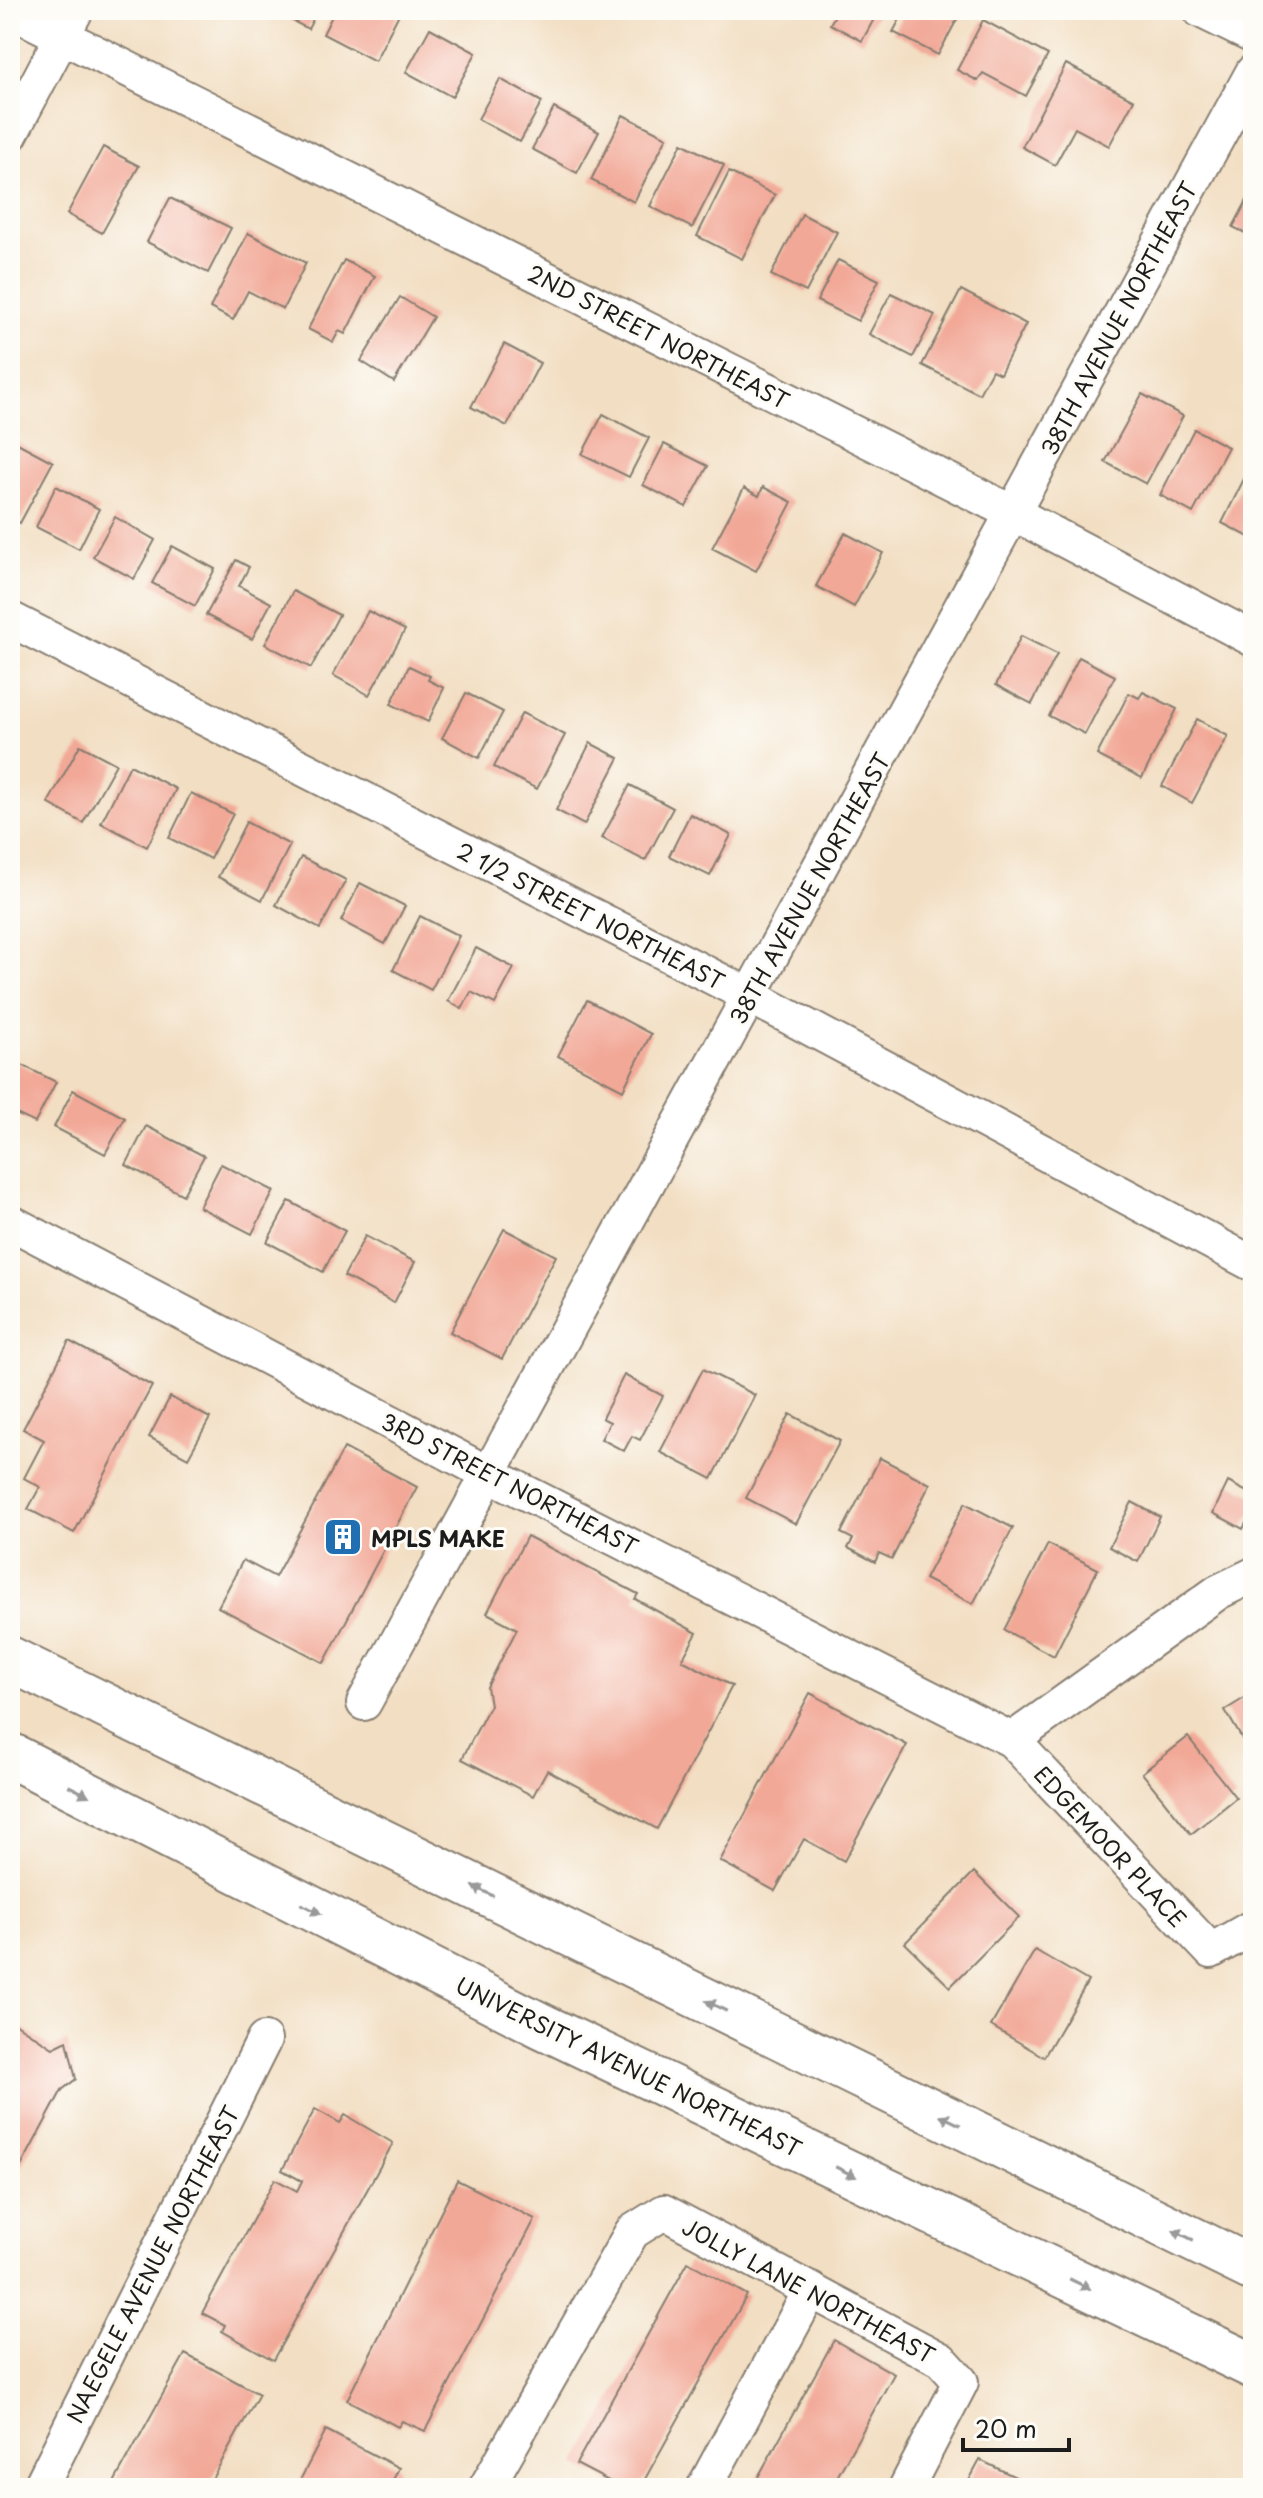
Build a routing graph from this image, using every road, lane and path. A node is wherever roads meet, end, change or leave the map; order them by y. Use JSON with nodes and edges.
{"nodes":[{"id":1,"x":10,"y":10,"type":"edge"},
{"id":2,"x":1200,"y":10,"type":"edge"},
{"id":3,"x":69,"y":24,"type":"edge"},
{"id":4,"x":1253,"y":36,"type":"edge"},
{"id":5,"x":1253,"y":72,"type":"edge"},
{"id":6,"x":10,"y":135,"type":"edge"},
{"id":7,"x":1013,"y":513,"type":"junction"},
{"id":8,"x":10,"y":619,"type":"edge"},
{"id":9,"x":1253,"y":639,"type":"edge"},
{"id":10,"x":750,"y":996,"type":"junction"},
{"id":11,"x":10,"y":1222,"type":"edge"},
{"id":12,"x":1253,"y":1264,"type":"edge"},
{"id":13,"x":489,"y":1474,"type":"junction"},
{"id":14,"x":1253,"y":1575,"type":"edge"},
{"id":15,"x":10,"y":1659,"type":"edge"},
{"id":16,"x":364,"y":1703,"type":"dead end"},
{"id":17,"x":1012,"y":1740,"type":"junction"},
{"id":18,"x":10,"y":1755,"type":"edge"},
{"id":19,"x":1253,"y":1927,"type":"edge"},
{"id":20,"x":264,"y":2040,"type":"dead end"},
{"id":21,"x":1253,"y":2269,"type":"edge"},
{"id":22,"x":811,"y":2290,"type":"junction"},
{"id":23,"x":1253,"y":2366,"type":"edge"},
{"id":24,"x":40,"y":2488,"type":"edge"},
{"id":25,"x":486,"y":2488,"type":"edge"},
{"id":26,"x":704,"y":2488,"type":"edge"},
{"id":27,"x":906,"y":2488,"type":"edge"}],
"edges":[{"from":1,"to":3,"type":"street","name":"2ND STREET NORTHEAST"},
{"from":2,"to":4,"type":"street"},
{"from":3,"to":6,"type":"street"},
{"from":3,"to":7,"type":"street","name":"2ND STREET NORTHEAST"},
{"from":5,"to":7,"type":"street","name":"38TH AVENUE NORTHEAST"},
{"from":7,"to":9,"type":"street","name":"2ND STREET NORTHEAST"},
{"from":7,"to":10,"type":"street","name":"38TH AVENUE NORTHEAST"},
{"from":8,"to":10,"type":"street","name":"2 1/2 STREET NORTHEAST"},
{"from":10,"to":12,"type":"street","name":"2 1/2 STREET NORTHEAST"},
{"from":10,"to":13,"type":"street","name":"38TH AVENUE NORTHEAST"},
{"from":11,"to":13,"type":"street","name":"3RD STREET NORTHEAST"},
{"from":13,"to":16,"type":"street","name":"38TH AVENUE NORTHEAST"},
{"from":13,"to":17,"type":"street","name":"3RD STREET NORTHEAST"},
{"from":14,"to":17,"type":"street"},
{"from":21,"to":15,"type":"main road","one_way":true},
{"from":17,"to":19,"type":"street","name":"EDGEMOOR PLACE"},
{"from":18,"to":23,"type":"main road","name":"UNIVERSITY AVENUE NORTHEAST","one_way":true},
{"from":20,"to":24,"type":"street","name":"NAEGELE AVENUE NORTHEAST"},
{"from":22,"to":25,"type":"street","name":"JOLLY LANE NORTHEAST"},
{"from":22,"to":26,"type":"street"},
{"from":22,"to":27,"type":"street","name":"JOLLY LANE NORTHEAST"}]}
